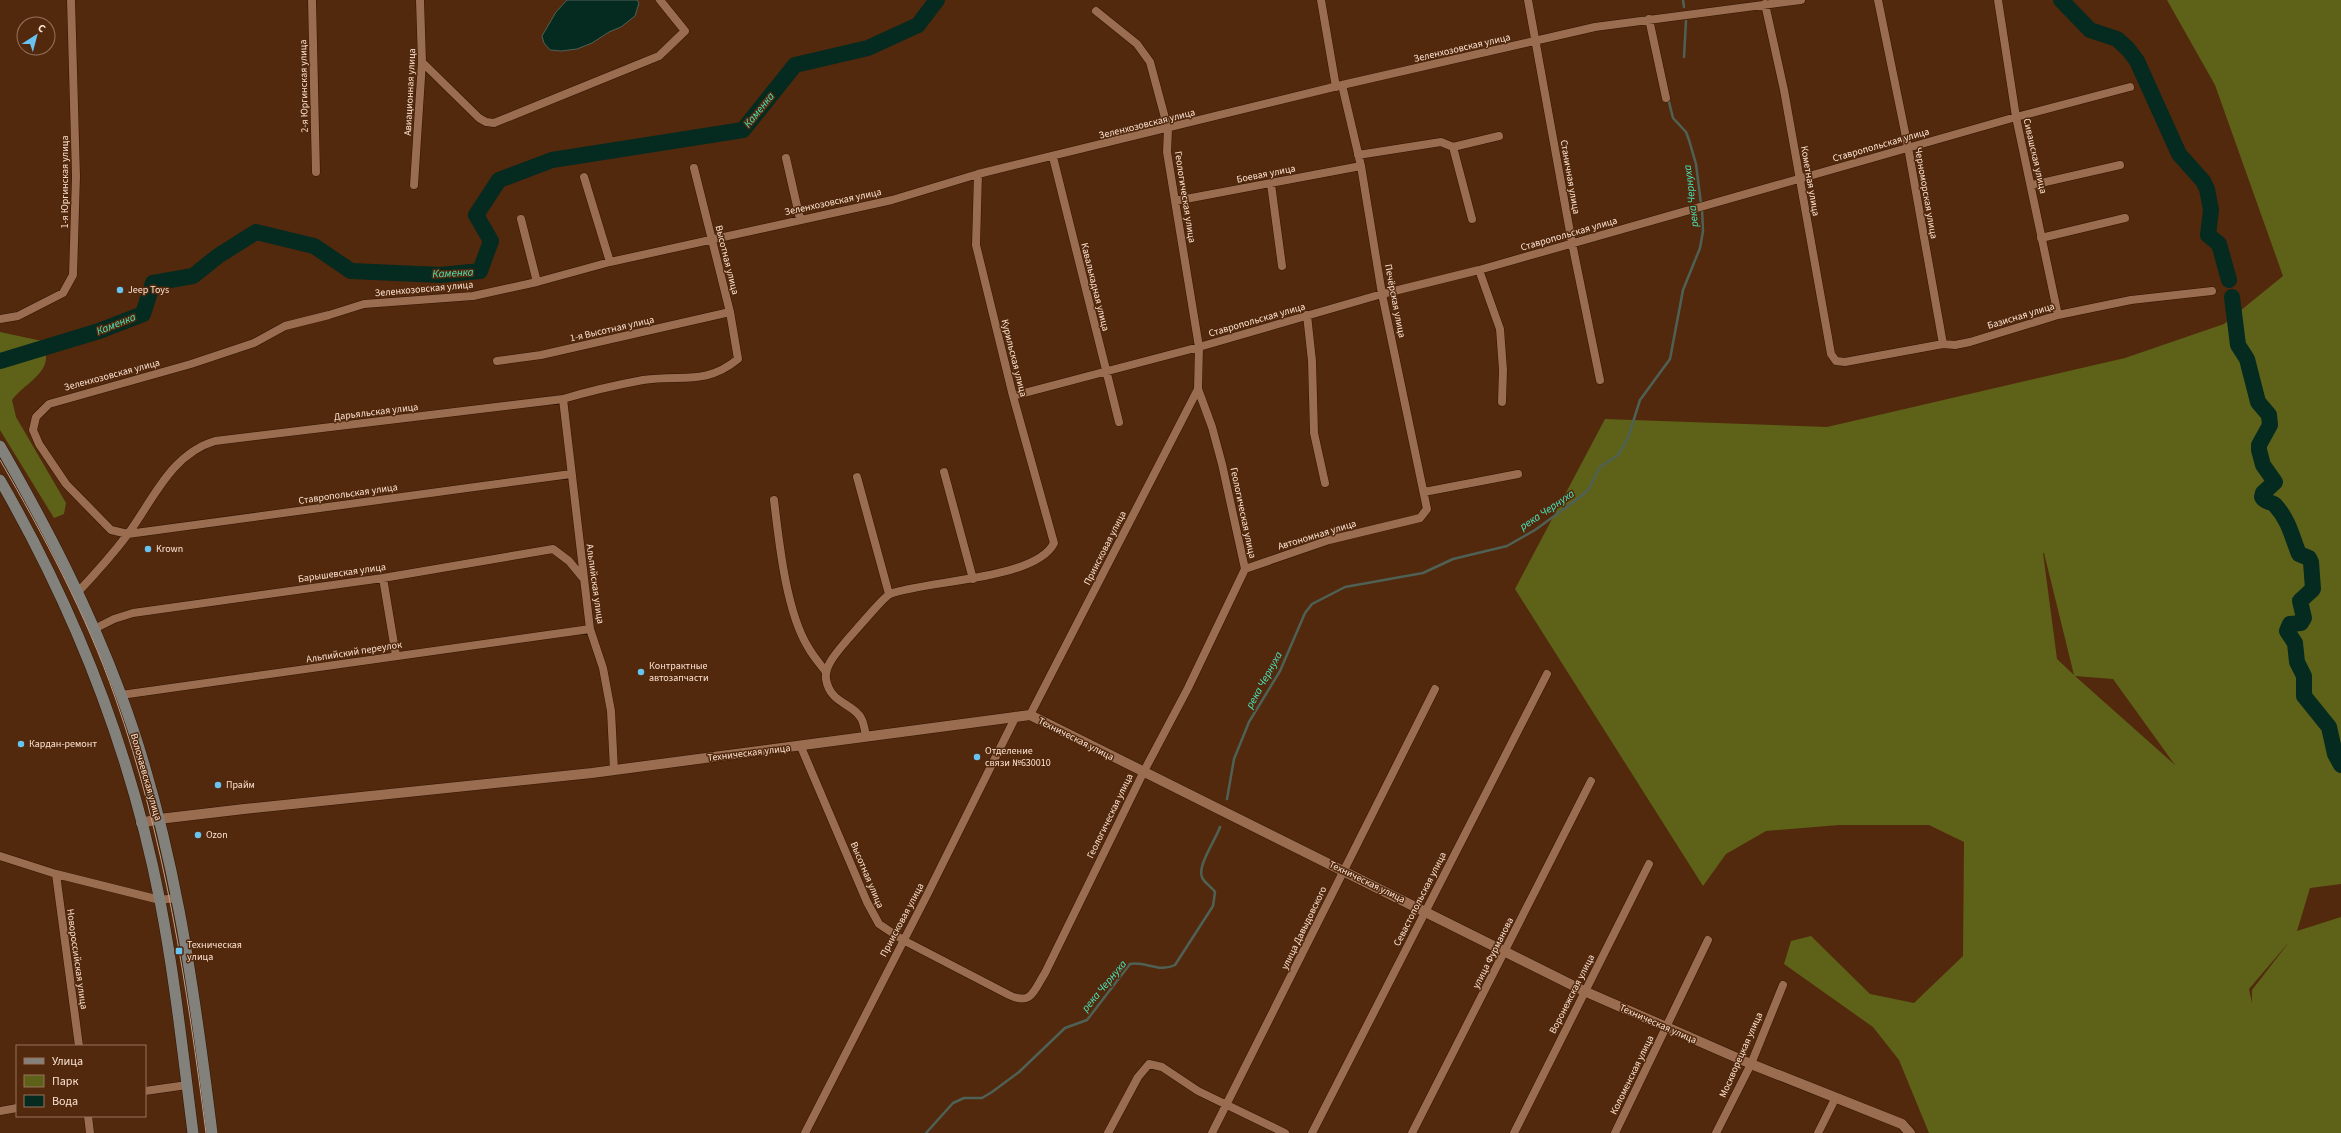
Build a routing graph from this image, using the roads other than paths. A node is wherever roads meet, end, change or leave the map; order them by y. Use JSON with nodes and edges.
{"nodes":[{"id":1,"x":71,"y":0,"type":"edge"},
{"id":2,"x":312,"y":0,"type":"edge"},
{"id":3,"x":420,"y":0,"type":"edge"},
{"id":4,"x":660,"y":0,"type":"edge"},
{"id":5,"x":1321,"y":0,"type":"edge"},
{"id":6,"x":1528,"y":0,"type":"edge"},
{"id":7,"x":1801,"y":0,"type":"edge"},
{"id":8,"x":1878,"y":0,"type":"edge"},
{"id":9,"x":1998,"y":0,"type":"edge"},
{"id":10,"x":1783,"y":1,"type":"edge"},
{"id":11,"x":1765,"y":4,"type":"junction"},
{"id":12,"x":1096,"y":11,"type":"dead end"},
{"id":13,"x":1650,"y":18,"type":"junction"},
{"id":14,"x":1535,"y":42,"type":"junction"},
{"id":15,"x":422,"y":62,"type":"junction"},
{"id":16,"x":1339,"y":86,"type":"junction"},
{"id":17,"x":2130,"y":87,"type":"dead end"},
{"id":18,"x":1666,"y":98,"type":"dead end"},
{"id":19,"x":2016,"y":117,"type":"junction"},
{"id":20,"x":1168,"y":129,"type":"junction"},
{"id":21,"x":1499,"y":136,"type":"dead end"},
{"id":22,"x":1453,"y":147,"type":"junction"},
{"id":23,"x":1908,"y":147,"type":"junction"},
{"id":24,"x":1358,"y":155,"type":"junction"},
{"id":25,"x":1053,"y":157,"type":"junction"},
{"id":26,"x":786,"y":158,"type":"dead end"},
{"id":27,"x":2120,"y":165,"type":"dead end"},
{"id":28,"x":1361,"y":166,"type":"junction"},
{"id":29,"x":694,"y":168,"type":"dead end"},
{"id":30,"x":316,"y":172,"type":"dead end"},
{"id":31,"x":978,"y":174,"type":"junction"},
{"id":32,"x":584,"y":177,"type":"dead end"},
{"id":33,"x":1800,"y":180,"type":"junction"},
{"id":34,"x":1271,"y":184,"type":"junction"},
{"id":35,"x":414,"y":185,"type":"dead end"},
{"id":36,"x":2032,"y":185,"type":"junction"},
{"id":37,"x":1175,"y":201,"type":"junction"},
{"id":38,"x":2125,"y":218,"type":"dead end"},
{"id":39,"x":521,"y":219,"type":"dead end"},
{"id":40,"x":800,"y":219,"type":"junction"},
{"id":41,"x":1472,"y":219,"type":"dead end"},
{"id":42,"x":2041,"y":238,"type":"junction"},
{"id":43,"x":711,"y":240,"type":"junction"},
{"id":44,"x":1572,"y":243,"type":"junction"},
{"id":45,"x":610,"y":262,"type":"junction"},
{"id":46,"x":1282,"y":266,"type":"dead end"},
{"id":47,"x":1479,"y":270,"type":"junction"},
{"id":48,"x":537,"y":282,"type":"junction"},
{"id":49,"x":2212,"y":291,"type":"dead end"},
{"id":50,"x":1382,"y":294,"type":"junction"},
{"id":51,"x":730,"y":312,"type":"junction"},
{"id":52,"x":1307,"y":315,"type":"junction"},
{"id":53,"x":2058,"y":315,"type":"junction"},
{"id":54,"x":0,"y":320,"type":"edge"},
{"id":55,"x":1943,"y":344,"type":"junction"},
{"id":56,"x":1199,"y":347,"type":"junction"},
{"id":57,"x":738,"y":359,"type":"joint"},
{"id":58,"x":497,"y":361,"type":"dead end"},
{"id":59,"x":1836,"y":361,"type":"joint"},
{"id":60,"x":1106,"y":372,"type":"junction"},
{"id":61,"x":1600,"y":380,"type":"dead end"},
{"id":62,"x":1198,"y":389,"type":"junction"},
{"id":63,"x":1013,"y":396,"type":"junction"},
{"id":64,"x":563,"y":399,"type":"junction"},
{"id":65,"x":1502,"y":402,"type":"dead end"},
{"id":66,"x":1118,"y":422,"type":"dead end"},
{"id":67,"x":0,"y":446,"type":"edge"},
{"id":68,"x":944,"y":472,"type":"dead end"},
{"id":69,"x":571,"y":474,"type":"junction"},
{"id":70,"x":1518,"y":474,"type":"dead end"},
{"id":71,"x":857,"y":477,"type":"dead end"},
{"id":72,"x":0,"y":480,"type":"edge"},
{"id":73,"x":1325,"y":483,"type":"dead end"},
{"id":74,"x":1424,"y":492,"type":"junction"},
{"id":75,"x":774,"y":500,"type":"dead end"},
{"id":76,"x":1420,"y":518,"type":"joint"},
{"id":77,"x":128,"y":534,"type":"junction"},
{"id":78,"x":1245,"y":569,"type":"junction"},
{"id":79,"x":383,"y":578,"type":"junction"},
{"id":80,"x":583,"y":578,"type":"junction"},
{"id":81,"x":973,"y":579,"type":"junction"},
{"id":82,"x":78,"y":592,"type":"junction"},
{"id":83,"x":889,"y":594,"type":"junction"},
{"id":84,"x":94,"y":629,"type":"junction"},
{"id":85,"x":590,"y":629,"type":"junction"},
{"id":86,"x":396,"y":656,"type":"junction"},
{"id":87,"x":826,"y":672,"type":"junction"},
{"id":88,"x":1547,"y":674,"type":"dead end"},
{"id":89,"x":1436,"y":689,"type":"dead end"},
{"id":90,"x":122,"y":695,"type":"junction"},
{"id":91,"x":1030,"y":715,"type":"junction"},
{"id":92,"x":1016,"y":716,"type":"junction"},
{"id":93,"x":866,"y":736,"type":"junction"},
{"id":94,"x":801,"y":747,"type":"junction"},
{"id":95,"x":614,"y":770,"type":"junction"},
{"id":96,"x":1143,"y":773,"type":"junction"},
{"id":97,"x":1591,"y":781,"type":"dead end"},
{"id":98,"x":159,"y":819,"type":"junction"},
{"id":99,"x":141,"y":823,"type":"junction"},
{"id":100,"x":0,"y":856,"type":"edge"},
{"id":101,"x":1650,"y":864,"type":"dead end"},
{"id":102,"x":1343,"y":871,"type":"junction"},
{"id":103,"x":56,"y":874,"type":"junction"},
{"id":104,"x":176,"y":898,"type":"junction"},
{"id":105,"x":160,"y":900,"type":"junction"},
{"id":106,"x":1424,"y":910,"type":"junction"},
{"id":107,"x":903,"y":940,"type":"junction"},
{"id":108,"x":1708,"y":940,"type":"dead end"},
{"id":109,"x":1504,"y":951,"type":"junction"},
{"id":110,"x":1783,"y":985,"type":"dead end"},
{"id":111,"x":1584,"y":991,"type":"junction"},
{"id":112,"x":1026,"y":999,"type":"joint"},
{"id":113,"x":1666,"y":1028,"type":"junction"},
{"id":114,"x":79,"y":1045,"type":"edge"},
{"id":115,"x":1750,"y":1064,"type":"junction"},
{"id":116,"x":187,"y":1085,"type":"junction"},
{"id":117,"x":146,"y":1090,"type":"edge"},
{"id":118,"x":1836,"y":1099,"type":"junction"},
{"id":119,"x":1227,"y":1104,"type":"junction"},
{"id":120,"x":16,"y":1108,"type":"edge"},
{"id":121,"x":0,"y":1111,"type":"edge"},
{"id":122,"x":88,"y":1117,"type":"edge"},
{"id":123,"x":90,"y":1133,"type":"edge"},
{"id":124,"x":193,"y":1133,"type":"edge"},
{"id":125,"x":212,"y":1133,"type":"edge"},
{"id":126,"x":804,"y":1133,"type":"edge"},
{"id":127,"x":1108,"y":1133,"type":"edge"},
{"id":128,"x":1212,"y":1133,"type":"edge"},
{"id":129,"x":1285,"y":1133,"type":"edge"},
{"id":130,"x":1312,"y":1133,"type":"edge"},
{"id":131,"x":1412,"y":1133,"type":"edge"},
{"id":132,"x":1514,"y":1133,"type":"edge"},
{"id":133,"x":1615,"y":1133,"type":"edge"},
{"id":134,"x":1716,"y":1133,"type":"edge"},
{"id":135,"x":1818,"y":1133,"type":"edge"},
{"id":136,"x":1910,"y":1133,"type":"edge"}],
"edges":[{"from":1,"to":54,"type":"street","name":"1-я Юргинская улица"},
{"from":2,"to":30,"type":"street","name":"2-я Юргинская улица"},
{"from":3,"to":15,"type":"street","name":"Авиационная улица"},
{"from":4,"to":15,"type":"street"},
{"from":5,"to":16,"type":"street","name":"Печёрская улица"},
{"from":6,"to":14,"type":"street","name":"Станичная улица"},
{"from":7,"to":10,"type":"street","name":"Зеленхозовская улица"},
{"from":8,"to":23,"type":"street","name":"Черноморская улица"},
{"from":9,"to":19,"type":"street","name":"Сивашская улица"},
{"from":10,"to":11,"type":"street","name":"Зеленхозовская улица"},
{"from":11,"to":13,"type":"street","name":"Зеленхозовская улица"},
{"from":11,"to":33,"type":"street","name":"Кометная улица"},
{"from":12,"to":20,"type":"street","name":"Геологическая улица"},
{"from":13,"to":14,"type":"street","name":"Зеленхозовская улица"},
{"from":13,"to":18,"type":"street"},
{"from":14,"to":16,"type":"street","name":"Зеленхозовская улица"},
{"from":14,"to":44,"type":"street","name":"Станичная улица"},
{"from":15,"to":35,"type":"street","name":"Авиационная улица"},
{"from":16,"to":20,"type":"street","name":"Зеленхозовская улица"},
{"from":16,"to":24,"type":"street","name":"Печёрская улица"},
{"from":17,"to":19,"type":"street","name":"Ставропольская улица"},
{"from":19,"to":23,"type":"street","name":"Ставропольская улица"},
{"from":19,"to":36,"type":"street","name":"Сивашская улица"},
{"from":20,"to":25,"type":"street","name":"Зеленхозовская улица"},
{"from":20,"to":37,"type":"street","name":"Геологическая улица"},
{"from":21,"to":22,"type":"street"},
{"from":22,"to":24,"type":"street"},
{"from":22,"to":41,"type":"street"},
{"from":23,"to":33,"type":"street","name":"Ставропольская улица"},
{"from":23,"to":55,"type":"street","name":"Черноморская улица"},
{"from":24,"to":28,"type":"street","name":"Печёрская улица"},
{"from":25,"to":31,"type":"street","name":"Зеленхозовская улица"},
{"from":25,"to":60,"type":"street","name":"Кавалькадная улица"},
{"from":26,"to":40,"type":"street"},
{"from":27,"to":36,"type":"street"},
{"from":28,"to":34,"type":"street","name":"Боевая улица"},
{"from":28,"to":50,"type":"street","name":"Печёрская улица"},
{"from":29,"to":43,"type":"street","name":"Высотная улица"},
{"from":31,"to":40,"type":"street","name":"Зеленхозовская улица"},
{"from":31,"to":63,"type":"street","name":"Курильская улица"},
{"from":32,"to":45,"type":"street"},
{"from":33,"to":44,"type":"street","name":"Ставропольская улица"},
{"from":33,"to":59,"type":"street","name":"Кометная улица"},
{"from":34,"to":37,"type":"street","name":"Боевая улица"},
{"from":34,"to":46,"type":"street"},
{"from":36,"to":42,"type":"street","name":"Сивашская улица"},
{"from":37,"to":56,"type":"street","name":"Геологическая улица"},
{"from":38,"to":42,"type":"street"},
{"from":39,"to":48,"type":"street"},
{"from":40,"to":43,"type":"street","name":"Зеленхозовская улица"},
{"from":42,"to":53,"type":"street","name":"Сивашская улица"},
{"from":43,"to":45,"type":"street","name":"Зеленхозовская улица"},
{"from":43,"to":51,"type":"street","name":"Высотная улица"},
{"from":44,"to":47,"type":"street","name":"Ставропольская улица"},
{"from":44,"to":61,"type":"street","name":"Станичная улица"},
{"from":45,"to":48,"type":"street","name":"Зеленхозовская улица"},
{"from":47,"to":50,"type":"street","name":"Ставропольская улица"},
{"from":47,"to":65,"type":"street"},
{"from":48,"to":77,"type":"street","name":"Зеленхозовская улица"},
{"from":49,"to":53,"type":"street","name":"Базисная улица"},
{"from":50,"to":52,"type":"street","name":"Ставропольская улица"},
{"from":50,"to":74,"type":"street","name":"Печёрская улица"},
{"from":51,"to":57,"type":"street","name":"Высотная улица"},
{"from":51,"to":58,"type":"street","name":"1-я Высотная улица"},
{"from":52,"to":56,"type":"street","name":"Ставропольская улица"},
{"from":52,"to":73,"type":"street"},
{"from":53,"to":55,"type":"street","name":"Базисная улица"},
{"from":55,"to":59,"type":"street","name":"Базисная улица"},
{"from":56,"to":60,"type":"street","name":"Ставропольская улица"},
{"from":56,"to":62,"type":"street","name":"Геологическая улица"},
{"from":57,"to":64,"type":"street","name":"Дарьяльская улица"},
{"from":60,"to":63,"type":"street","name":"Ставропольская улица"},
{"from":60,"to":66,"type":"street","name":"Кавалькадная улица"},
{"from":62,"to":78,"type":"street","name":"Геологическая улица"},
{"from":62,"to":91,"type":"street","name":"Приисковая улица"},
{"from":63,"to":81,"type":"street","name":"Курильская улица"},
{"from":64,"to":69,"type":"street","name":"Альпийская улица"},
{"from":64,"to":77,"type":"street","name":"Дарьяльская улица"},
{"from":67,"to":82,"type":"main road","name":"Волочаевская улица"},
{"from":68,"to":81,"type":"street"},
{"from":69,"to":77,"type":"street","name":"Ставропольская улица"},
{"from":69,"to":80,"type":"street","name":"Альпийская улица"},
{"from":70,"to":74,"type":"street"},
{"from":71,"to":83,"type":"street"},
{"from":72,"to":99,"type":"main road","name":"Волочаевская улица"},
{"from":74,"to":76,"type":"street","name":"Печёрская улица"},
{"from":75,"to":87,"type":"street"},
{"from":76,"to":78,"type":"street","name":"Автономная улица"},
{"from":77,"to":82,"type":"street","name":"Дарьяльская улица"},
{"from":78,"to":96,"type":"street","name":"Геологическая улица"},
{"from":79,"to":80,"type":"street","name":"Барышевская улица"},
{"from":79,"to":84,"type":"street","name":"Барышевская улица"},
{"from":79,"to":86,"type":"street"},
{"from":80,"to":85,"type":"street","name":"Альпийская улица"},
{"from":81,"to":83,"type":"street"},
{"from":82,"to":84,"type":"main road","name":"Волочаевская улица"},
{"from":83,"to":87,"type":"street"},
{"from":84,"to":90,"type":"main road","name":"Волочаевская улица"},
{"from":85,"to":86,"type":"street","name":"Альпийский переулок"},
{"from":85,"to":95,"type":"street","name":"Альпийская улица"},
{"from":86,"to":90,"type":"street","name":"Альпийский переулок"},
{"from":87,"to":93,"type":"street"},
{"from":88,"to":106,"type":"street","name":"Севастопольская улица"},
{"from":89,"to":102,"type":"street","name":"улица Давыдовского"},
{"from":90,"to":98,"type":"main road","name":"Волочаевская улица"},
{"from":91,"to":92,"type":"street","name":"Техническая улица"},
{"from":91,"to":96,"type":"street","name":"Техническая улица"},
{"from":92,"to":93,"type":"street","name":"Техническая улица"},
{"from":92,"to":107,"type":"street","name":"Приисковая улица"},
{"from":93,"to":94,"type":"street","name":"Техническая улица"},
{"from":94,"to":95,"type":"street","name":"Техническая улица"},
{"from":94,"to":107,"type":"street","name":"Высотная улица"},
{"from":95,"to":98,"type":"street","name":"Техническая улица"},
{"from":96,"to":102,"type":"street","name":"Техническая улица"},
{"from":96,"to":112,"type":"street","name":"Геологическая улица"},
{"from":97,"to":109,"type":"street","name":"улица Фурманова"},
{"from":98,"to":99,"type":"street","name":"Техническая улица"},
{"from":98,"to":104,"type":"main road","name":"Волочаевская улица"},
{"from":99,"to":105,"type":"main road","name":"Волочаевская улица"},
{"from":100,"to":103,"type":"street"},
{"from":101,"to":111,"type":"street","name":"Воронежская улица"},
{"from":102,"to":106,"type":"street","name":"Техническая улица"},
{"from":102,"to":119,"type":"street","name":"улица Давыдовского"},
{"from":103,"to":105,"type":"street"},
{"from":103,"to":114,"type":"street","name":"Новороссийская улица"},
{"from":104,"to":105,"type":"street"},
{"from":104,"to":125,"type":"main road","name":"Волочаевская улица"},
{"from":105,"to":116,"type":"main road","name":"Волочаевская улица"},
{"from":106,"to":109,"type":"street","name":"Техническая улица"},
{"from":106,"to":130,"type":"street","name":"Севастопольская улица"},
{"from":107,"to":112,"type":"street","name":"Высотная улица"},
{"from":107,"to":126,"type":"street","name":"Приисковая улица"},
{"from":108,"to":113,"type":"street","name":"Коломенская улица"},
{"from":109,"to":111,"type":"street","name":"Техническая улица"},
{"from":109,"to":131,"type":"street","name":"улица Фурманова"},
{"from":110,"to":115,"type":"street","name":"Москворецкая улица"},
{"from":111,"to":113,"type":"street","name":"Техническая улица"},
{"from":111,"to":132,"type":"street","name":"Воронежская улица"},
{"from":113,"to":115,"type":"street","name":"Техническая улица"},
{"from":113,"to":133,"type":"street","name":"Коломенская улица"},
{"from":115,"to":118,"type":"street","name":"Техническая улица"},
{"from":115,"to":134,"type":"street","name":"Москворецкая улица"},
{"from":116,"to":117,"type":"street"},
{"from":116,"to":124,"type":"main road","name":"Волочаевская улица"},
{"from":118,"to":135,"type":"street"},
{"from":118,"to":136,"type":"street","name":"Техническая улица"},
{"from":119,"to":127,"type":"street"},
{"from":119,"to":128,"type":"street","name":"улица Давыдовского"},
{"from":119,"to":129,"type":"street"},
{"from":120,"to":121,"type":"street"},
{"from":122,"to":123,"type":"street"}]}
